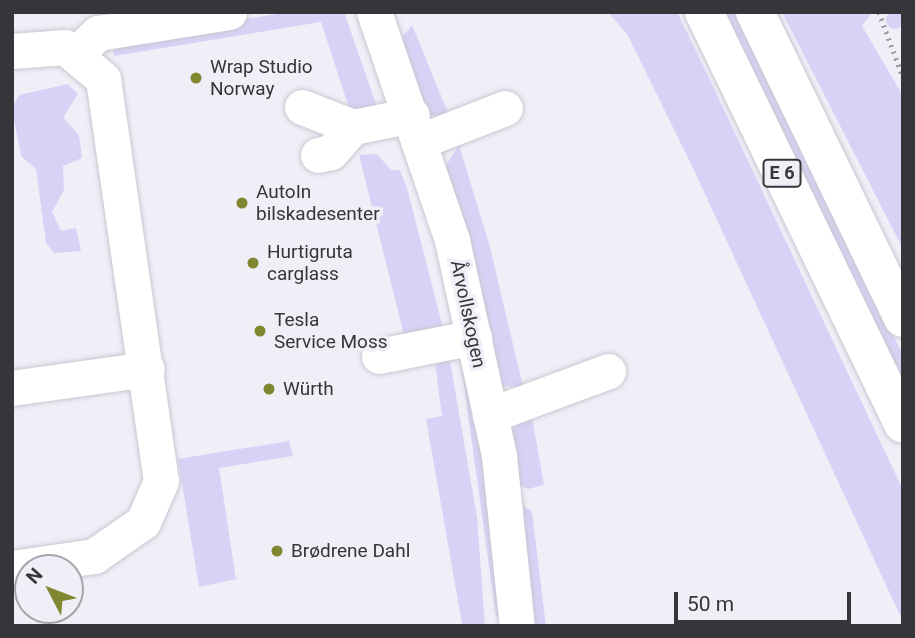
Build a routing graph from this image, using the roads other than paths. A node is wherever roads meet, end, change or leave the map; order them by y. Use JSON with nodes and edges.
{"nodes":[{"id":1,"x":229,"y":12,"type":"edge"},
{"id":2,"x":374,"y":12,"type":"edge"},
{"id":3,"x":704,"y":12,"type":"edge"},
{"id":4,"x":755,"y":12,"type":"edge"},
{"id":5,"x":12,"y":51,"type":"edge"},
{"id":6,"x":77,"y":53,"type":"junction"},
{"id":7,"x":302,"y":107,"type":"dead end"},
{"id":8,"x":505,"y":108,"type":"dead end"},
{"id":9,"x":353,"y":127,"type":"junction"},
{"id":10,"x":416,"y":128,"type":"junction"},
{"id":11,"x":318,"y":155,"type":"dead end"},
{"id":12,"x":903,"y":318,"type":"edge"},
{"id":13,"x":474,"y":337,"type":"junction"},
{"id":14,"x":379,"y":356,"type":"dead end"},
{"id":15,"x":147,"y":369,"type":"junction"},
{"id":16,"x":608,"y":371,"type":"dead end"},
{"id":17,"x":12,"y":388,"type":"edge"},
{"id":18,"x":490,"y":415,"type":"junction"},
{"id":19,"x":903,"y":423,"type":"edge"},
{"id":20,"x":12,"y":568,"type":"edge"},
{"id":21,"x":517,"y":626,"type":"edge"}],
"edges":[{"from":1,"to":6,"type":"street"},
{"from":2,"to":10,"type":"street","name":"Årvollskogen"},
{"from":3,"to":19,"type":"highway","number":"E 6"},
{"from":4,"to":12,"type":"highway","number":"E 6"},
{"from":5,"to":6,"type":"street"},
{"from":6,"to":15,"type":"street"},
{"from":7,"to":9,"type":"street"},
{"from":8,"to":10,"type":"street"},
{"from":9,"to":10,"type":"street"},
{"from":9,"to":11,"type":"street"},
{"from":10,"to":13,"type":"street","name":"Årvollskogen"},
{"from":13,"to":14,"type":"street"},
{"from":13,"to":18,"type":"street","name":"Årvollskogen"},
{"from":15,"to":17,"type":"street"},
{"from":15,"to":20,"type":"street"},
{"from":16,"to":18,"type":"street"},
{"from":18,"to":21,"type":"street","name":"Årvollskogen"}]}
